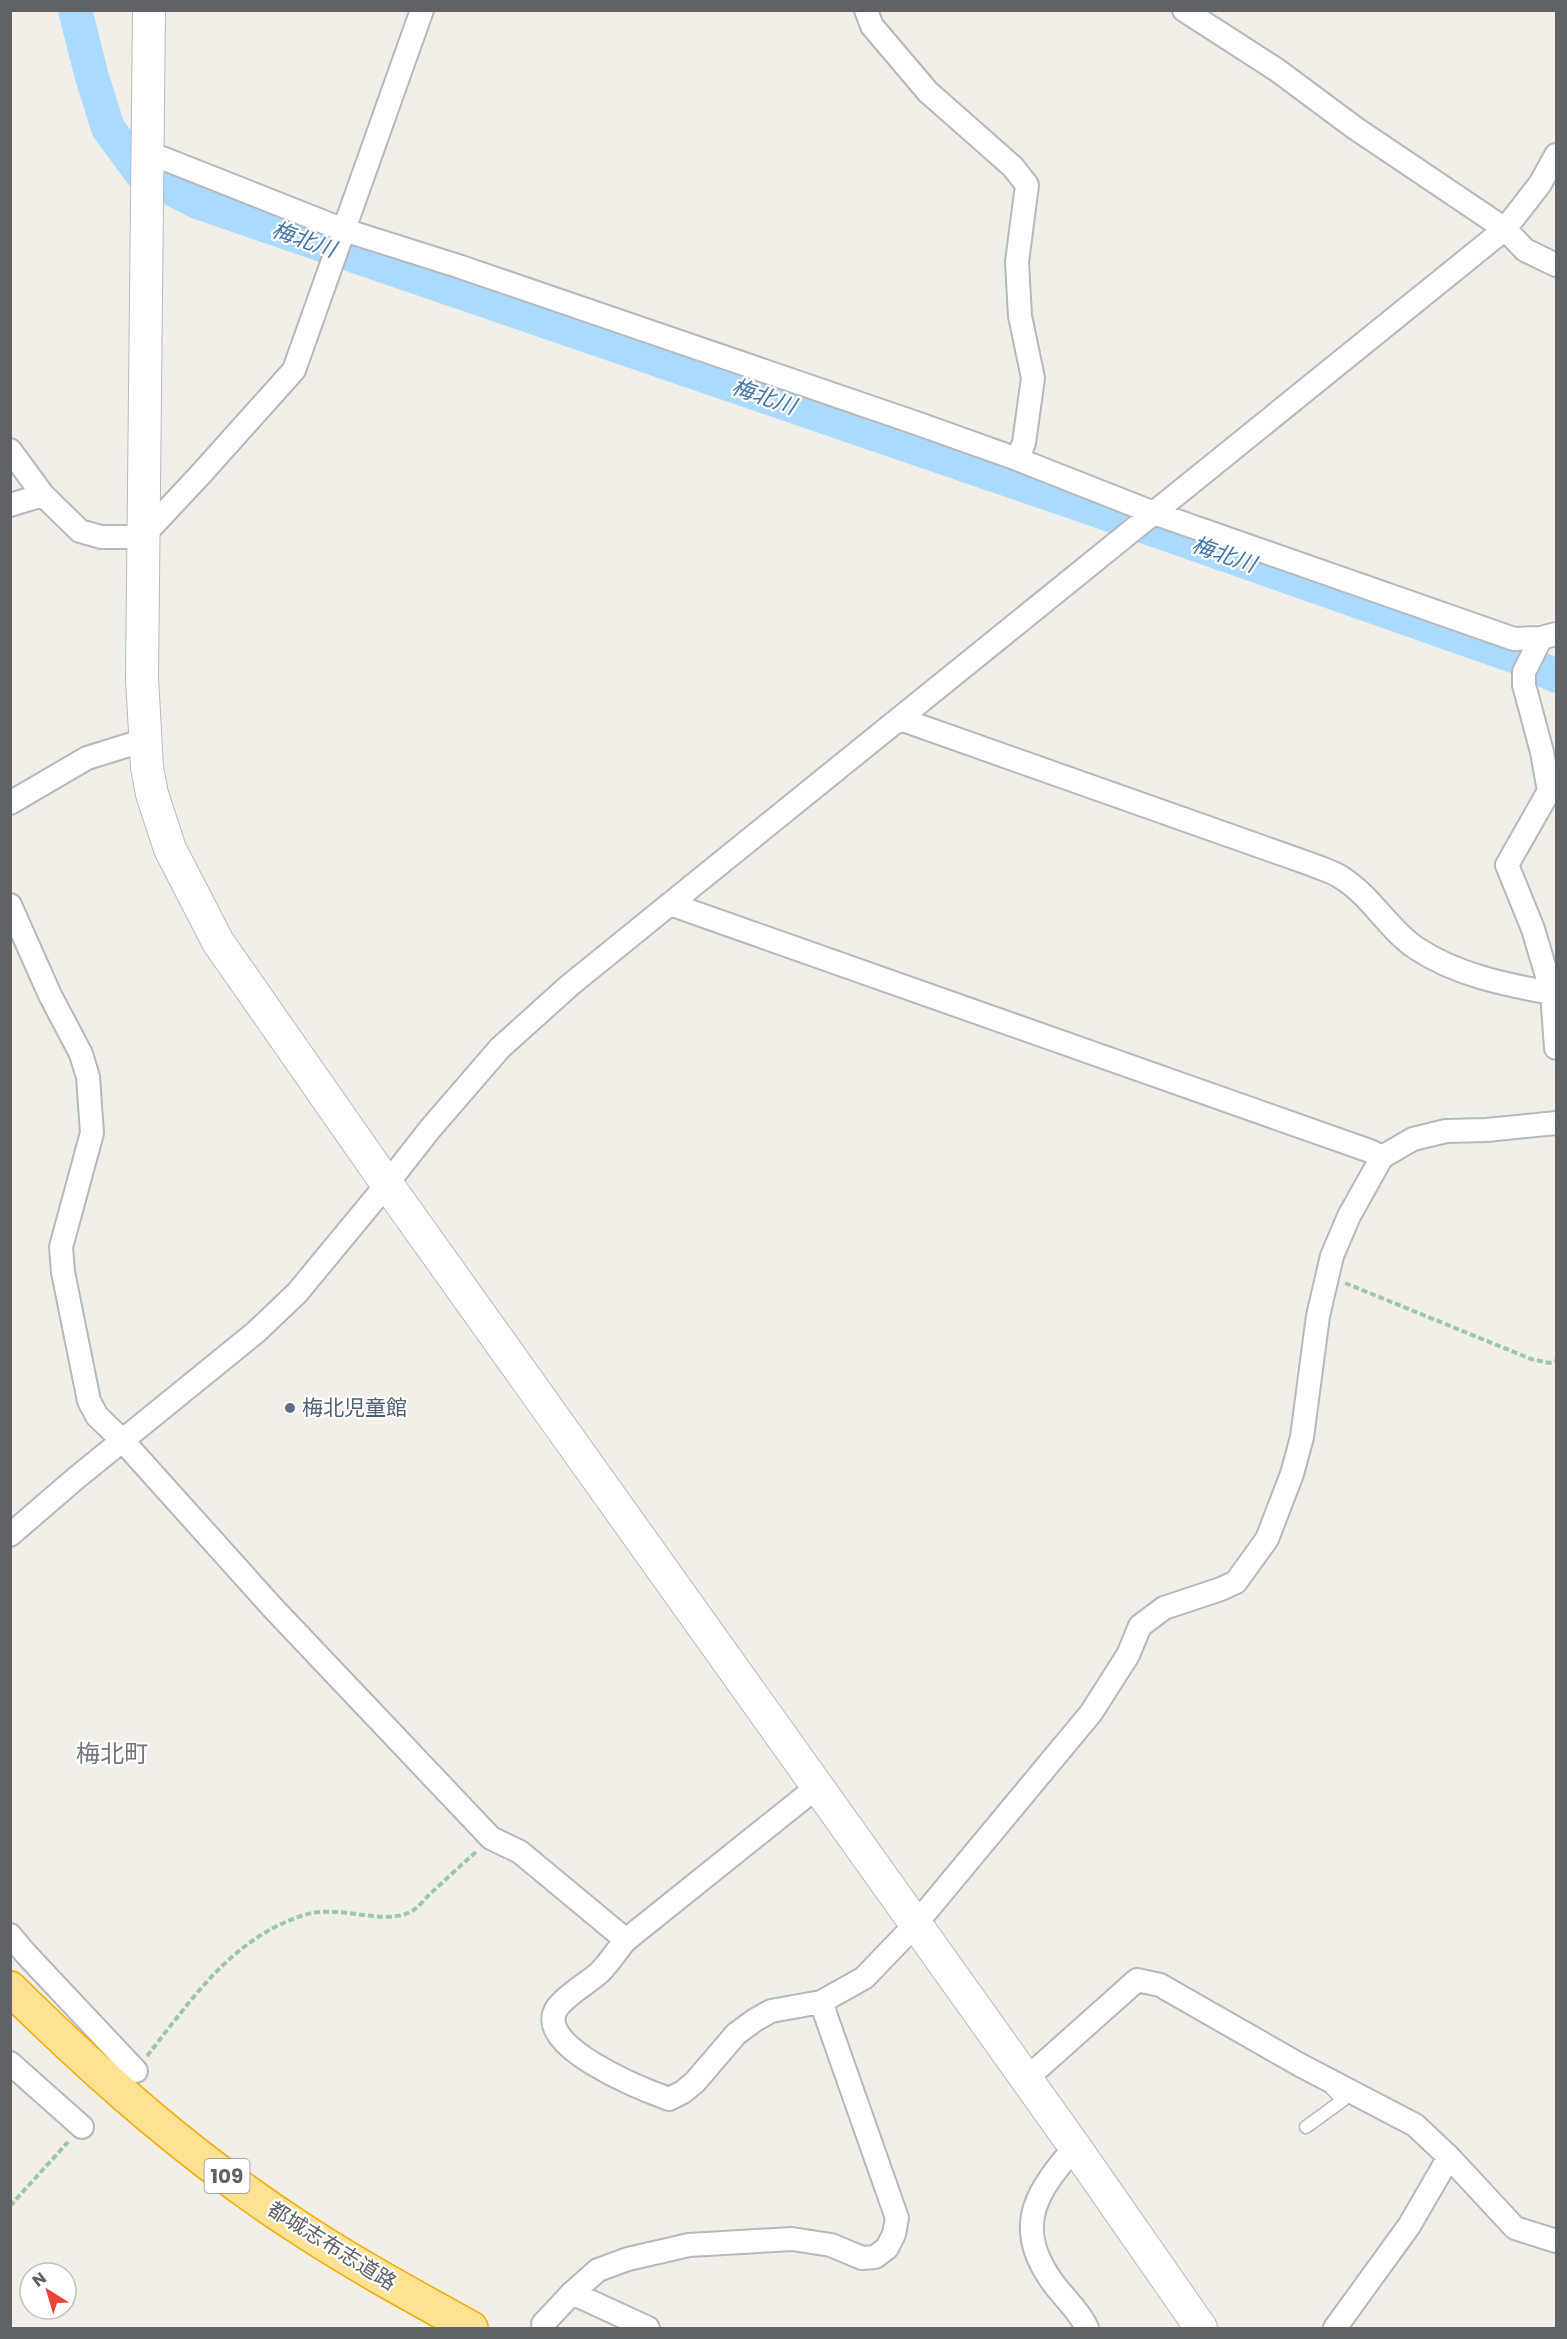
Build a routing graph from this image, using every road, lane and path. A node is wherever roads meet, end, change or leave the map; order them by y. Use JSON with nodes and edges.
{"nodes":[{"id":1,"x":149,"y":10,"type":"edge"},
{"id":2,"x":422,"y":10,"type":"edge"},
{"id":3,"x":866,"y":10,"type":"edge"},
{"id":4,"x":1184,"y":10,"type":"edge"},
{"id":5,"x":147,"y":152,"type":"junction"},
{"id":6,"x":1557,"y":155,"type":"edge"},
{"id":7,"x":344,"y":230,"type":"junction"},
{"id":8,"x":1505,"y":230,"type":"junction"},
{"id":9,"x":1557,"y":265,"type":"edge"},
{"id":10,"x":10,"y":450,"type":"edge"},
{"id":11,"x":1017,"y":459,"type":"junction"},
{"id":12,"x":43,"y":495,"type":"junction"},
{"id":13,"x":10,"y":504,"type":"edge"},
{"id":14,"x":1154,"y":513,"type":"junction"},
{"id":15,"x":142,"y":537,"type":"junction"},
{"id":16,"x":1544,"y":640,"type":"edge"},
{"id":17,"x":900,"y":719,"type":"junction"},
{"id":18,"x":145,"y":740,"type":"junction"},
{"id":19,"x":1552,"y":794,"type":"edge"},
{"id":20,"x":10,"y":803,"type":"edge"},
{"id":21,"x":670,"y":904,"type":"junction"},
{"id":22,"x":10,"y":905,"type":"edge"},
{"id":23,"x":1554,"y":994,"type":"edge"},
{"id":24,"x":1557,"y":1048,"type":"edge"},
{"id":25,"x":1557,"y":1123,"type":"edge"},
{"id":26,"x":1382,"y":1157,"type":"junction"},
{"id":27,"x":387,"y":1184,"type":"junction"},
{"id":28,"x":1328,"y":1276,"type":"junction"},
{"id":29,"x":1557,"y":1361,"type":"edge"},
{"id":30,"x":123,"y":1441,"type":"junction"},
{"id":31,"x":10,"y":1535,"type":"edge"},
{"id":32,"x":817,"y":1787,"type":"junction"},
{"id":33,"x":491,"y":1838,"type":"junction"},
{"id":34,"x":915,"y":1925,"type":"junction"},
{"id":35,"x":10,"y":1935,"type":"edge"},
{"id":36,"x":626,"y":1940,"type":"junction"},
{"id":37,"x":10,"y":1988,"type":"edge"},
{"id":38,"x":821,"y":2002,"type":"junction"},
{"id":39,"x":10,"y":2015,"type":"edge"},
{"id":40,"x":10,"y":2063,"type":"edge"},
{"id":41,"x":136,"y":2071,"type":"joint"},
{"id":42,"x":1315,"y":2073,"type":"junction"},
{"id":43,"x":1026,"y":2079,"type":"junction"},
{"id":44,"x":82,"y":2127,"type":"joint"},
{"id":45,"x":1306,"y":2127,"type":"dead end"},
{"id":46,"x":1075,"y":2147,"type":"junction"},
{"id":47,"x":1449,"y":2157,"type":"junction"},
{"id":48,"x":10,"y":2206,"type":"edge"},
{"id":49,"x":1557,"y":2241,"type":"edge"},
{"id":50,"x":572,"y":2293,"type":"junction"},
{"id":51,"x":543,"y":2324,"type":"dead end"},
{"id":52,"x":434,"y":2328,"type":"edge"},
{"id":53,"x":471,"y":2328,"type":"edge"},
{"id":54,"x":648,"y":2328,"type":"edge"},
{"id":55,"x":1087,"y":2328,"type":"edge"},
{"id":56,"x":1201,"y":2328,"type":"edge"},
{"id":57,"x":1335,"y":2328,"type":"edge"}],
"edges":[{"from":1,"to":5,"type":"street"},
{"from":2,"to":7,"type":"street"},
{"from":3,"to":11,"type":"street"},
{"from":4,"to":8,"type":"street"},
{"from":5,"to":7,"type":"street"},
{"from":5,"to":15,"type":"street"},
{"from":6,"to":8,"type":"street"},
{"from":7,"to":11,"type":"street"},
{"from":7,"to":15,"type":"street"},
{"from":8,"to":9,"type":"street"},
{"from":8,"to":14,"type":"street"},
{"from":10,"to":12,"type":"street"},
{"from":11,"to":14,"type":"street"},
{"from":12,"to":13,"type":"street"},
{"from":12,"to":15,"type":"street"},
{"from":14,"to":16,"type":"street"},
{"from":14,"to":17,"type":"street"},
{"from":15,"to":18,"type":"street"},
{"from":16,"to":19,"type":"street"},
{"from":17,"to":21,"type":"street"},
{"from":17,"to":23,"type":"street"},
{"from":18,"to":20,"type":"street"},
{"from":18,"to":27,"type":"street"},
{"from":19,"to":23,"type":"street"},
{"from":21,"to":26,"type":"street"},
{"from":21,"to":27,"type":"street"},
{"from":22,"to":30,"type":"street"},
{"from":23,"to":24,"type":"street"},
{"from":25,"to":26,"type":"street"},
{"from":26,"to":28,"type":"street"},
{"from":27,"to":30,"type":"street"},
{"from":27,"to":32,"type":"street"},
{"from":28,"to":29,"type":"path"},
{"from":28,"to":34,"type":"street"},
{"from":30,"to":31,"type":"street"},
{"from":30,"to":33,"type":"street"},
{"from":32,"to":34,"type":"street"},
{"from":32,"to":36,"type":"street"},
{"from":33,"to":36,"type":"street"},
{"from":33,"to":41,"type":"path"},
{"from":34,"to":38,"type":"street"},
{"from":34,"to":43,"type":"street"},
{"from":35,"to":41,"type":"street"},
{"from":36,"to":38,"type":"street"},
{"from":37,"to":53,"type":"highway","name":"都城志布志道路","number":"109"},
{"from":38,"to":50,"type":"street"},
{"from":39,"to":52,"type":"highway","name":"都城志布志道路","number":"109"},
{"from":40,"to":44,"type":"street"},
{"from":42,"to":43,"type":"street"},
{"from":42,"to":45,"type":"lane"},
{"from":42,"to":47,"type":"street"},
{"from":43,"to":46,"type":"street"},
{"from":44,"to":48,"type":"path"},
{"from":46,"to":55,"type":"street"},
{"from":46,"to":56,"type":"street"},
{"from":47,"to":49,"type":"street"},
{"from":47,"to":57,"type":"street"},
{"from":50,"to":51,"type":"street"},
{"from":50,"to":54,"type":"street"}]}
